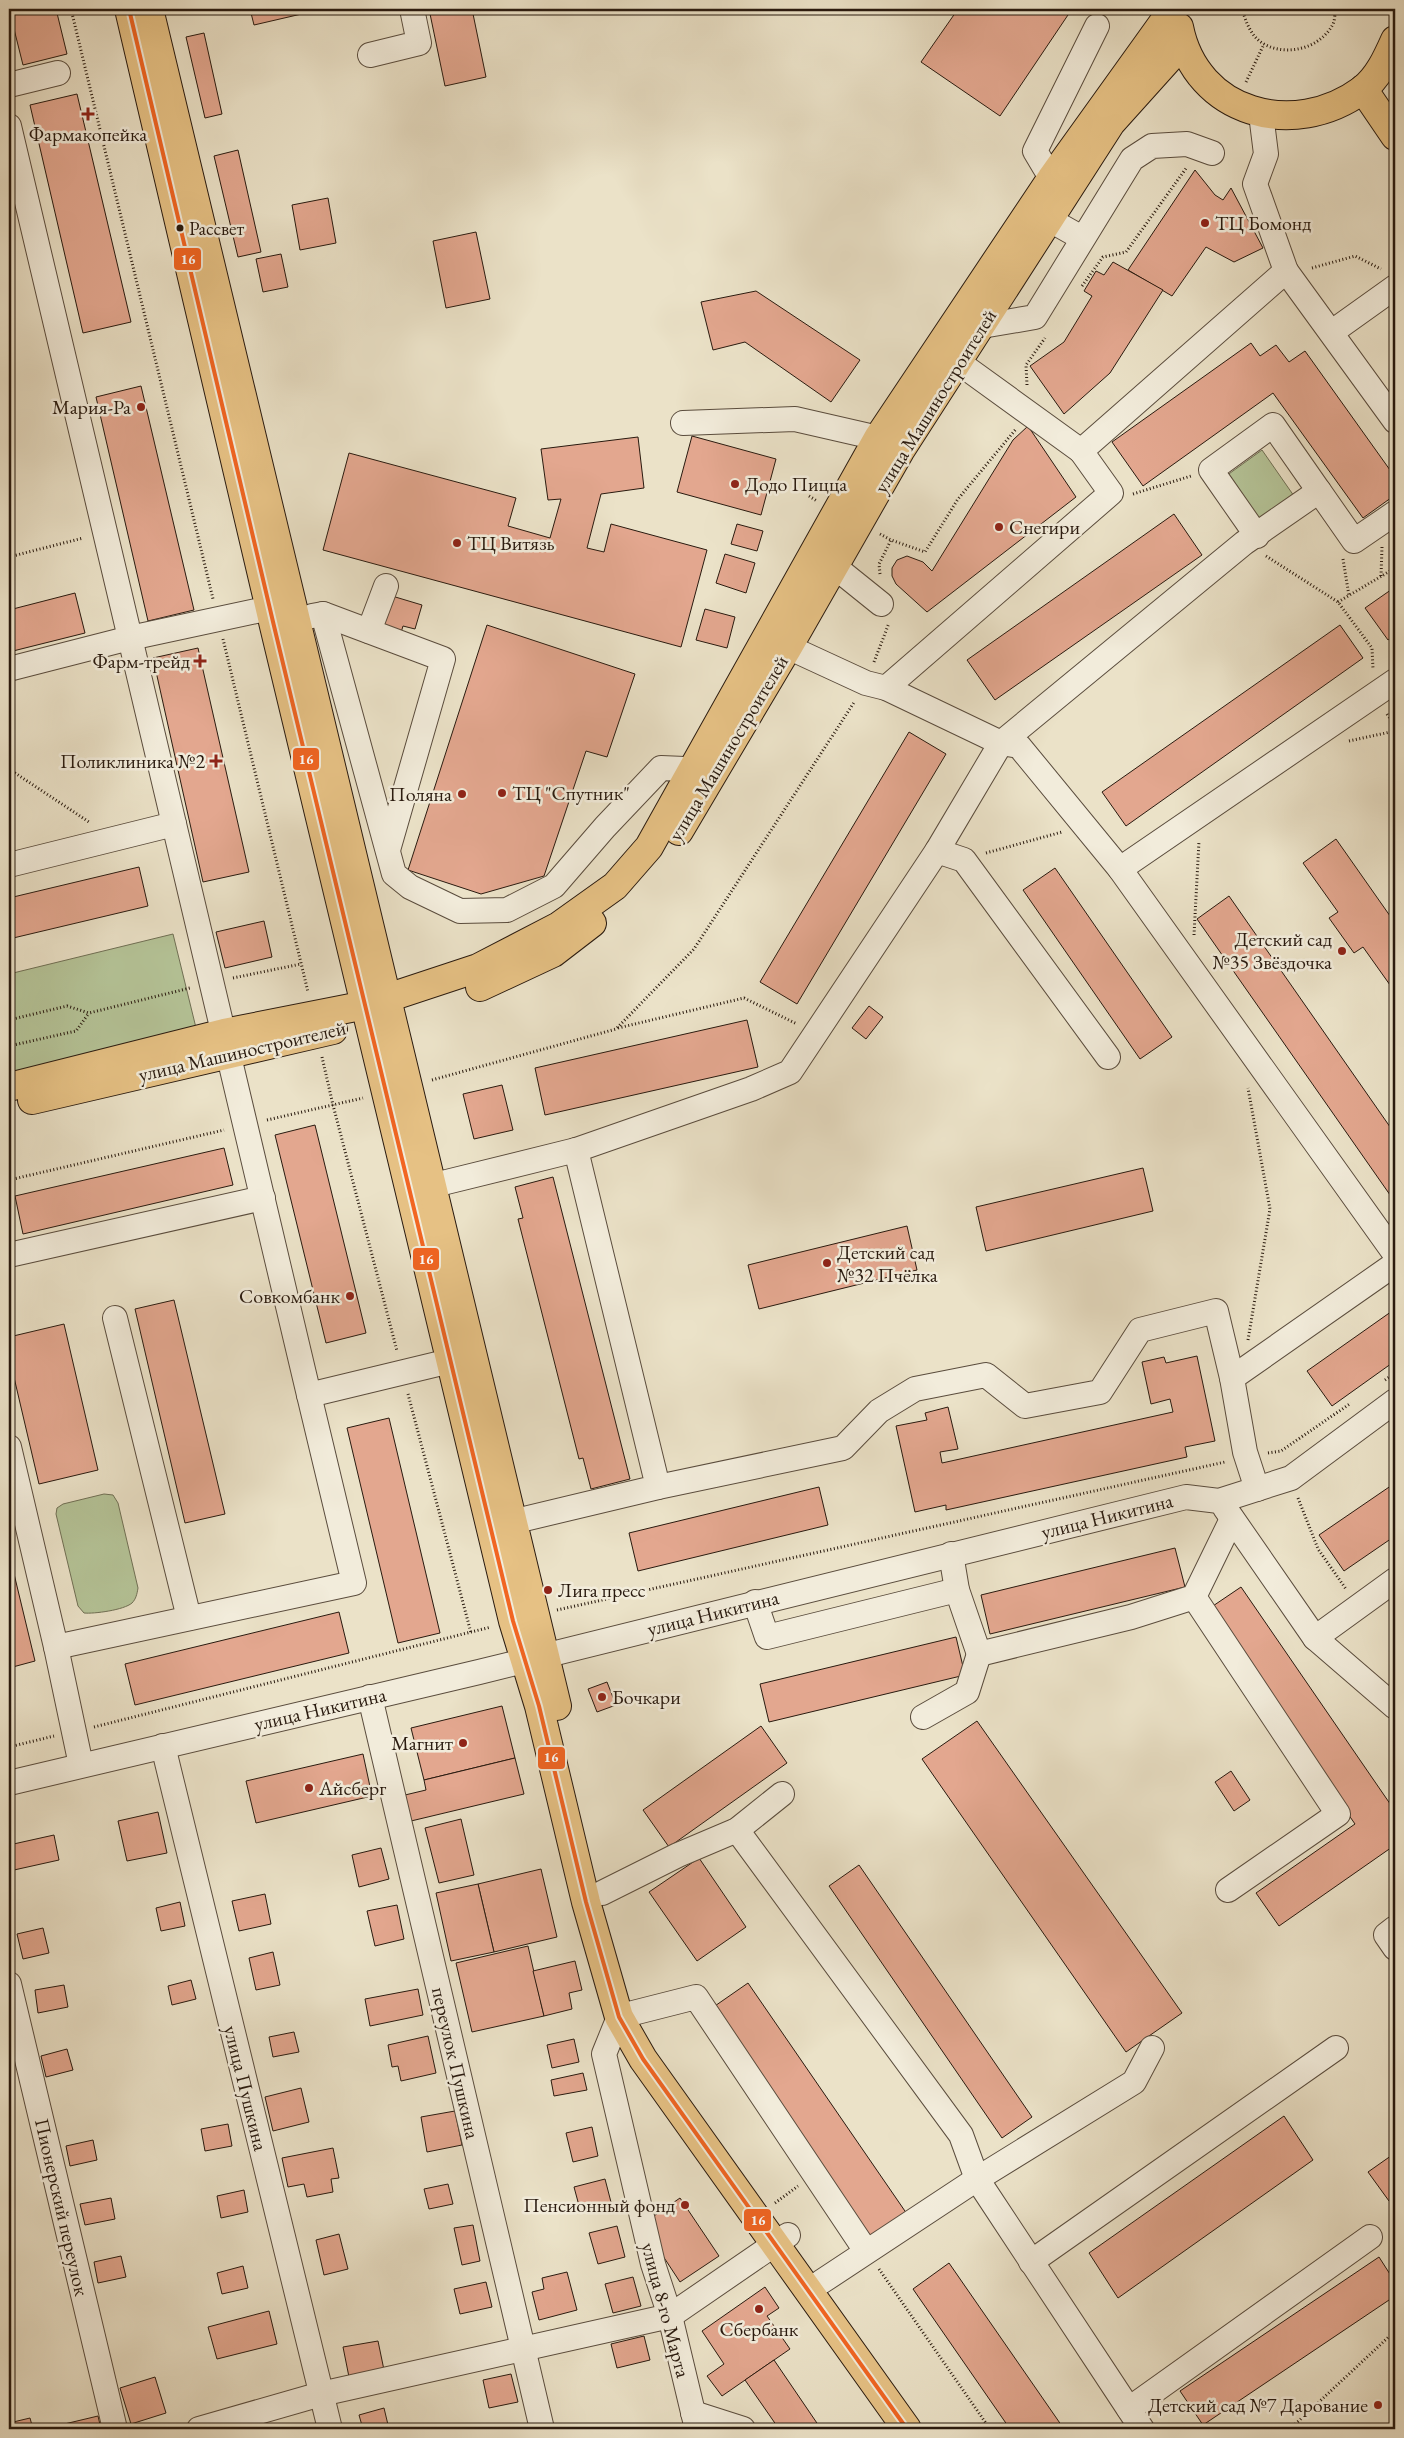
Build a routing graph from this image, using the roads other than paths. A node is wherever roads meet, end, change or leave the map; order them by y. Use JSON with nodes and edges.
{"nodes":[{"id":1,"x":129,"y":9,"type":"edge"},
{"id":2,"x":148,"y":9,"type":"edge"},
{"id":3,"x":412,"y":9,"type":"edge"},
{"id":4,"x":1174,"y":9,"type":"edge"},
{"id":5,"x":1097,"y":26,"type":"dead end"},
{"id":6,"x":1395,"y":40,"type":"edge"},
{"id":7,"x":1182,"y":44,"type":"junction"},
{"id":8,"x":370,"y":55,"type":"dead end"},
{"id":9,"x":58,"y":73,"type":"dead end"},
{"id":10,"x":1368,"y":83,"type":"junction"},
{"id":11,"x":9,"y":85,"type":"edge"},
{"id":12,"x":1395,"y":108,"type":"edge"},
{"id":13,"x":1261,"y":114,"type":"junction"},
{"id":14,"x":9,"y":126,"type":"edge"},
{"id":15,"x":1395,"y":136,"type":"edge"},
{"id":16,"x":1203,"y":159,"type":"road end"},
{"id":17,"x":1055,"y":199,"type":"junction"},
{"id":18,"x":1082,"y":238,"type":"junction"},
{"id":19,"x":1297,"y":270,"type":"junction"},
{"id":20,"x":1391,"y":280,"type":"edge"},
{"id":21,"x":982,"y":326,"type":"junction"},
{"id":22,"x":1332,"y":332,"type":"junction"},
{"id":23,"x":958,"y":362,"type":"junction"},
{"id":24,"x":1395,"y":421,"type":"edge"},
{"id":25,"x":683,"y":424,"type":"dead end"},
{"id":26,"x":889,"y":445,"type":"junction"},
{"id":27,"x":1081,"y":451,"type":"junction"},
{"id":28,"x":1319,"y":491,"type":"junction"},
{"id":29,"x":1395,"y":513,"type":"edge"},
{"id":30,"x":1251,"y":540,"type":"junction"},
{"id":31,"x":835,"y":567,"type":"junction"},
{"id":32,"x":386,"y":586,"type":"dead end"},
{"id":33,"x":885,"y":601,"type":"road end"},
{"id":34,"x":323,"y":614,"type":"junction"},
{"id":35,"x":280,"y":618,"type":"junction"},
{"id":36,"x":369,"y":631,"type":"junction"},
{"id":37,"x":130,"y":638,"type":"junction"},
{"id":38,"x":788,"y":647,"type":"junction"},
{"id":39,"x":9,"y":669,"type":"edge"},
{"id":40,"x":1395,"y":681,"type":"edge"},
{"id":41,"x":876,"y":685,"type":"junction"},
{"id":42,"x":1001,"y":743,"type":"junction"},
{"id":43,"x":703,"y":770,"type":"junction"},
{"id":44,"x":174,"y":824,"type":"junction"},
{"id":45,"x":388,"y":850,"type":"junction"},
{"id":46,"x":937,"y":851,"type":"junction"},
{"id":47,"x":9,"y":865,"type":"edge"},
{"id":48,"x":1120,"y":869,"type":"junction"},
{"id":49,"x":378,"y":1010,"type":"junction"},
{"id":50,"x":226,"y":1043,"type":"junction"},
{"id":51,"x":1108,"y":1057,"type":"dead end"},
{"id":52,"x":9,"y":1087,"type":"edge"},
{"id":53,"x":9,"y":1106,"type":"edge"},
{"id":54,"x":576,"y":1150,"type":"junction"},
{"id":55,"x":421,"y":1188,"type":"junction"},
{"id":56,"x":263,"y":1198,"type":"junction"},
{"id":57,"x":1395,"y":1254,"type":"edge"},
{"id":58,"x":9,"y":1255,"type":"edge"},
{"id":59,"x":1395,"y":1264,"type":"edge"},
{"id":60,"x":115,"y":1318,"type":"dead end"},
{"id":61,"x":450,"y":1361,"type":"junction"},
{"id":62,"x":1237,"y":1375,"type":"junction"},
{"id":63,"x":309,"y":1395,"type":"junction"},
{"id":64,"x":1395,"y":1401,"type":"edge"},
{"id":65,"x":10,"y":1462,"type":"edge"},
{"id":66,"x":658,"y":1487,"type":"junction"},
{"id":67,"x":1257,"y":1488,"type":"junction"},
{"id":68,"x":1226,"y":1510,"type":"junction"},
{"id":69,"x":502,"y":1525,"type":"junction"},
{"id":70,"x":951,"y":1554,"type":"junction"},
{"id":71,"x":1395,"y":1580,"type":"edge"},
{"id":72,"x":957,"y":1590,"type":"junction"},
{"id":73,"x":1194,"y":1597,"type":"junction"},
{"id":74,"x":755,"y":1602,"type":"junction"},
{"id":75,"x":189,"y":1618,"type":"junction"},
{"id":76,"x":1315,"y":1638,"type":"junction"},
{"id":77,"x":56,"y":1647,"type":"junction"},
{"id":78,"x":979,"y":1654,"type":"junction"},
{"id":79,"x":535,"y":1657,"type":"junction"},
{"id":80,"x":370,"y":1697,"type":"junction"},
{"id":81,"x":1395,"y":1707,"type":"edge"},
{"id":82,"x":923,"y":1717,"type":"dead end"},
{"id":83,"x":163,"y":1746,"type":"junction"},
{"id":84,"x":81,"y":1765,"type":"junction"},
{"id":85,"x":9,"y":1783,"type":"edge"},
{"id":86,"x":782,"y":1794,"type":"dead end"},
{"id":87,"x":736,"y":1830,"type":"junction"},
{"id":88,"x":1228,"y":1890,"type":"dead end"},
{"id":89,"x":602,"y":1893,"type":"junction"},
{"id":90,"x":1395,"y":1928,"type":"edge"},
{"id":91,"x":1395,"y":1948,"type":"edge"},
{"id":92,"x":9,"y":1984,"type":"edge"},
{"id":93,"x":626,"y":2015,"type":"junction"},
{"id":94,"x":1152,"y":2048,"type":"dead end"},
{"id":95,"x":1336,"y":2048,"type":"dead end"},
{"id":96,"x":977,"y":2180,"type":"junction"},
{"id":97,"x":1370,"y":2238,"type":"dead end"},
{"id":98,"x":782,"y":2240,"type":"junction"},
{"id":99,"x":866,"y":2251,"type":"junction"},
{"id":100,"x":1032,"y":2262,"type":"junction"},
{"id":101,"x":821,"y":2282,"type":"junction"},
{"id":102,"x":670,"y":2316,"type":"junction"},
{"id":103,"x":522,"y":2349,"type":"junction"},
{"id":104,"x":322,"y":2394,"type":"junction"},
{"id":105,"x":1129,"y":2410,"type":"junction"},
{"id":106,"x":695,"y":2421,"type":"edge"},
{"id":107,"x":115,"y":2429,"type":"edge"},
{"id":108,"x":199,"y":2429,"type":"edge"},
{"id":109,"x":330,"y":2429,"type":"edge"},
{"id":110,"x":542,"y":2429,"type":"edge"},
{"id":111,"x":743,"y":2429,"type":"edge"},
{"id":112,"x":907,"y":2429,"type":"edge"},
{"id":113,"x":924,"y":2429,"type":"edge"},
{"id":114,"x":1142,"y":2429,"type":"edge"}],
"edges":[{"from":1,"to":35,"type":"main road"},
{"from":2,"to":35,"type":"main road"},
{"from":3,"to":8,"type":"street"},
{"from":4,"to":7,"type":"main road"},
{"from":4,"to":17,"type":"main road"},
{"from":5,"to":17,"type":"street"},
{"from":6,"to":10,"type":"main road"},
{"from":7,"to":13,"type":"main road"},
{"from":7,"to":17,"type":"main road","name":"улица Машиностроителей"},
{"from":9,"to":11,"type":"street"},
{"from":10,"to":12,"type":"main road"},
{"from":10,"to":13,"type":"main road"},
{"from":10,"to":15,"type":"main road"},
{"from":13,"to":19,"type":"street"},
{"from":14,"to":37,"type":"street"},
{"from":16,"to":18,"type":"street"},
{"from":17,"to":18,"type":"street"},
{"from":17,"to":21,"type":"main road","name":"улица Машиностроителей"},
{"from":17,"to":26,"type":"main road"},
{"from":18,"to":21,"type":"street"},
{"from":19,"to":22,"type":"street"},
{"from":19,"to":27,"type":"street"},
{"from":20,"to":22,"type":"street"},
{"from":21,"to":23,"type":"main road","name":"улица Машиностроителей"},
{"from":22,"to":24,"type":"street"},
{"from":23,"to":26,"type":"main road","name":"улица Машиностроителей"},
{"from":23,"to":27,"type":"street"},
{"from":25,"to":26,"type":"street"},
{"from":26,"to":31,"type":"main road","name":"улица Машиностроителей"},
{"from":26,"to":43,"type":"main road"},
{"from":27,"to":41,"type":"street"},
{"from":28,"to":29,"type":"street"},
{"from":28,"to":30,"type":"street"},
{"from":28,"to":30,"type":"street"},
{"from":30,"to":42,"type":"street"},
{"from":31,"to":33,"type":"street"},
{"from":31,"to":38,"type":"main road","name":"улица Машиностроителей"},
{"from":32,"to":36,"type":"street"},
{"from":34,"to":35,"type":"street"},
{"from":34,"to":36,"type":"street"},
{"from":34,"to":45,"type":"street"},
{"from":35,"to":37,"type":"street"},
{"from":35,"to":49,"type":"main road"},
{"from":36,"to":45,"type":"street"},
{"from":37,"to":39,"type":"street"},
{"from":37,"to":44,"type":"street"},
{"from":38,"to":41,"type":"street"},
{"from":38,"to":43,"type":"main road","name":"улица Машиностроителей"},
{"from":40,"to":48,"type":"street"},
{"from":41,"to":42,"type":"street"},
{"from":42,"to":46,"type":"street"},
{"from":42,"to":48,"type":"street"},
{"from":43,"to":45,"type":"street"},
{"from":43,"to":49,"type":"main road","name":"улица Машиностроителей"},
{"from":44,"to":47,"type":"street"},
{"from":44,"to":50,"type":"street"},
{"from":46,"to":51,"type":"street"},
{"from":46,"to":54,"type":"street"},
{"from":48,"to":57,"type":"street"},
{"from":49,"to":50,"type":"main road","name":"улица Машиностроителей"},
{"from":49,"to":55,"type":"main road"},
{"from":50,"to":52,"type":"main road"},
{"from":50,"to":53,"type":"main road","name":"улица Машиностроителей"},
{"from":50,"to":56,"type":"street"},
{"from":54,"to":55,"type":"street"},
{"from":54,"to":66,"type":"street"},
{"from":55,"to":61,"type":"main road"},
{"from":55,"to":69,"type":"main road"},
{"from":56,"to":58,"type":"street"},
{"from":56,"to":63,"type":"street"},
{"from":59,"to":62,"type":"street"},
{"from":60,"to":75,"type":"street"},
{"from":61,"to":63,"type":"street"},
{"from":61,"to":69,"type":"main road"},
{"from":62,"to":66,"type":"street"},
{"from":62,"to":67,"type":"street"},
{"from":63,"to":75,"type":"street"},
{"from":64,"to":67,"type":"street","name":"улица Никитина"},
{"from":65,"to":77,"type":"street"},
{"from":66,"to":69,"type":"street"},
{"from":67,"to":68,"type":"street","name":"улица Никитина"},
{"from":68,"to":70,"type":"street","name":"улица Никитина"},
{"from":68,"to":73,"type":"street"},
{"from":68,"to":76,"type":"street"},
{"from":69,"to":79,"type":"main road"},
{"from":70,"to":72,"type":"street"},
{"from":70,"to":74,"type":"street","name":"улица Никитина"},
{"from":71,"to":76,"type":"street"},
{"from":72,"to":74,"type":"street"},
{"from":72,"to":78,"type":"street"},
{"from":73,"to":78,"type":"street"},
{"from":73,"to":88,"type":"street"},
{"from":74,"to":79,"type":"street","name":"улица Никитина"},
{"from":75,"to":77,"type":"street"},
{"from":76,"to":81,"type":"street"},
{"from":77,"to":84,"type":"street"},
{"from":78,"to":82,"type":"street"},
{"from":79,"to":80,"type":"street","name":"улица Никитина"},
{"from":79,"to":89,"type":"main road"},
{"from":79,"to":93,"type":"main road"},
{"from":80,"to":83,"type":"street","name":"улица Никитина"},
{"from":80,"to":103,"type":"street","name":"переулок Пушкина"},
{"from":83,"to":84,"type":"street","name":"улица Никитина"},
{"from":83,"to":104,"type":"street","name":"улица Пушкина"},
{"from":84,"to":85,"type":"street","name":"улица Никитина"},
{"from":86,"to":87,"type":"street"},
{"from":87,"to":89,"type":"street"},
{"from":87,"to":96,"type":"street"},
{"from":89,"to":93,"type":"main road"},
{"from":90,"to":91,"type":"street"},
{"from":92,"to":107,"type":"street","name":"Пионерский переулок"},
{"from":93,"to":98,"type":"main road"},
{"from":93,"to":99,"type":"street"},
{"from":93,"to":102,"type":"street","name":"улица 8-го Марта"},
{"from":94,"to":96,"type":"street"},
{"from":95,"to":100,"type":"street"},
{"from":96,"to":99,"type":"street"},
{"from":96,"to":100,"type":"street"},
{"from":97,"to":105,"type":"street"},
{"from":98,"to":101,"type":"main road"},
{"from":98,"to":102,"type":"street"},
{"from":98,"to":112,"type":"main road"},
{"from":99,"to":101,"type":"street"},
{"from":100,"to":105,"type":"street"},
{"from":101,"to":113,"type":"main road"},
{"from":102,"to":103,"type":"street"},
{"from":102,"to":106,"type":"street","name":"улица 8-го Марта"},
{"from":103,"to":104,"type":"street"},
{"from":103,"to":110,"type":"street","name":"переулок Пушкина"},
{"from":104,"to":108,"type":"street"},
{"from":104,"to":109,"type":"street","name":"улица Пушкина"},
{"from":105,"to":114,"type":"street"},
{"from":106,"to":111,"type":"street"}]}
